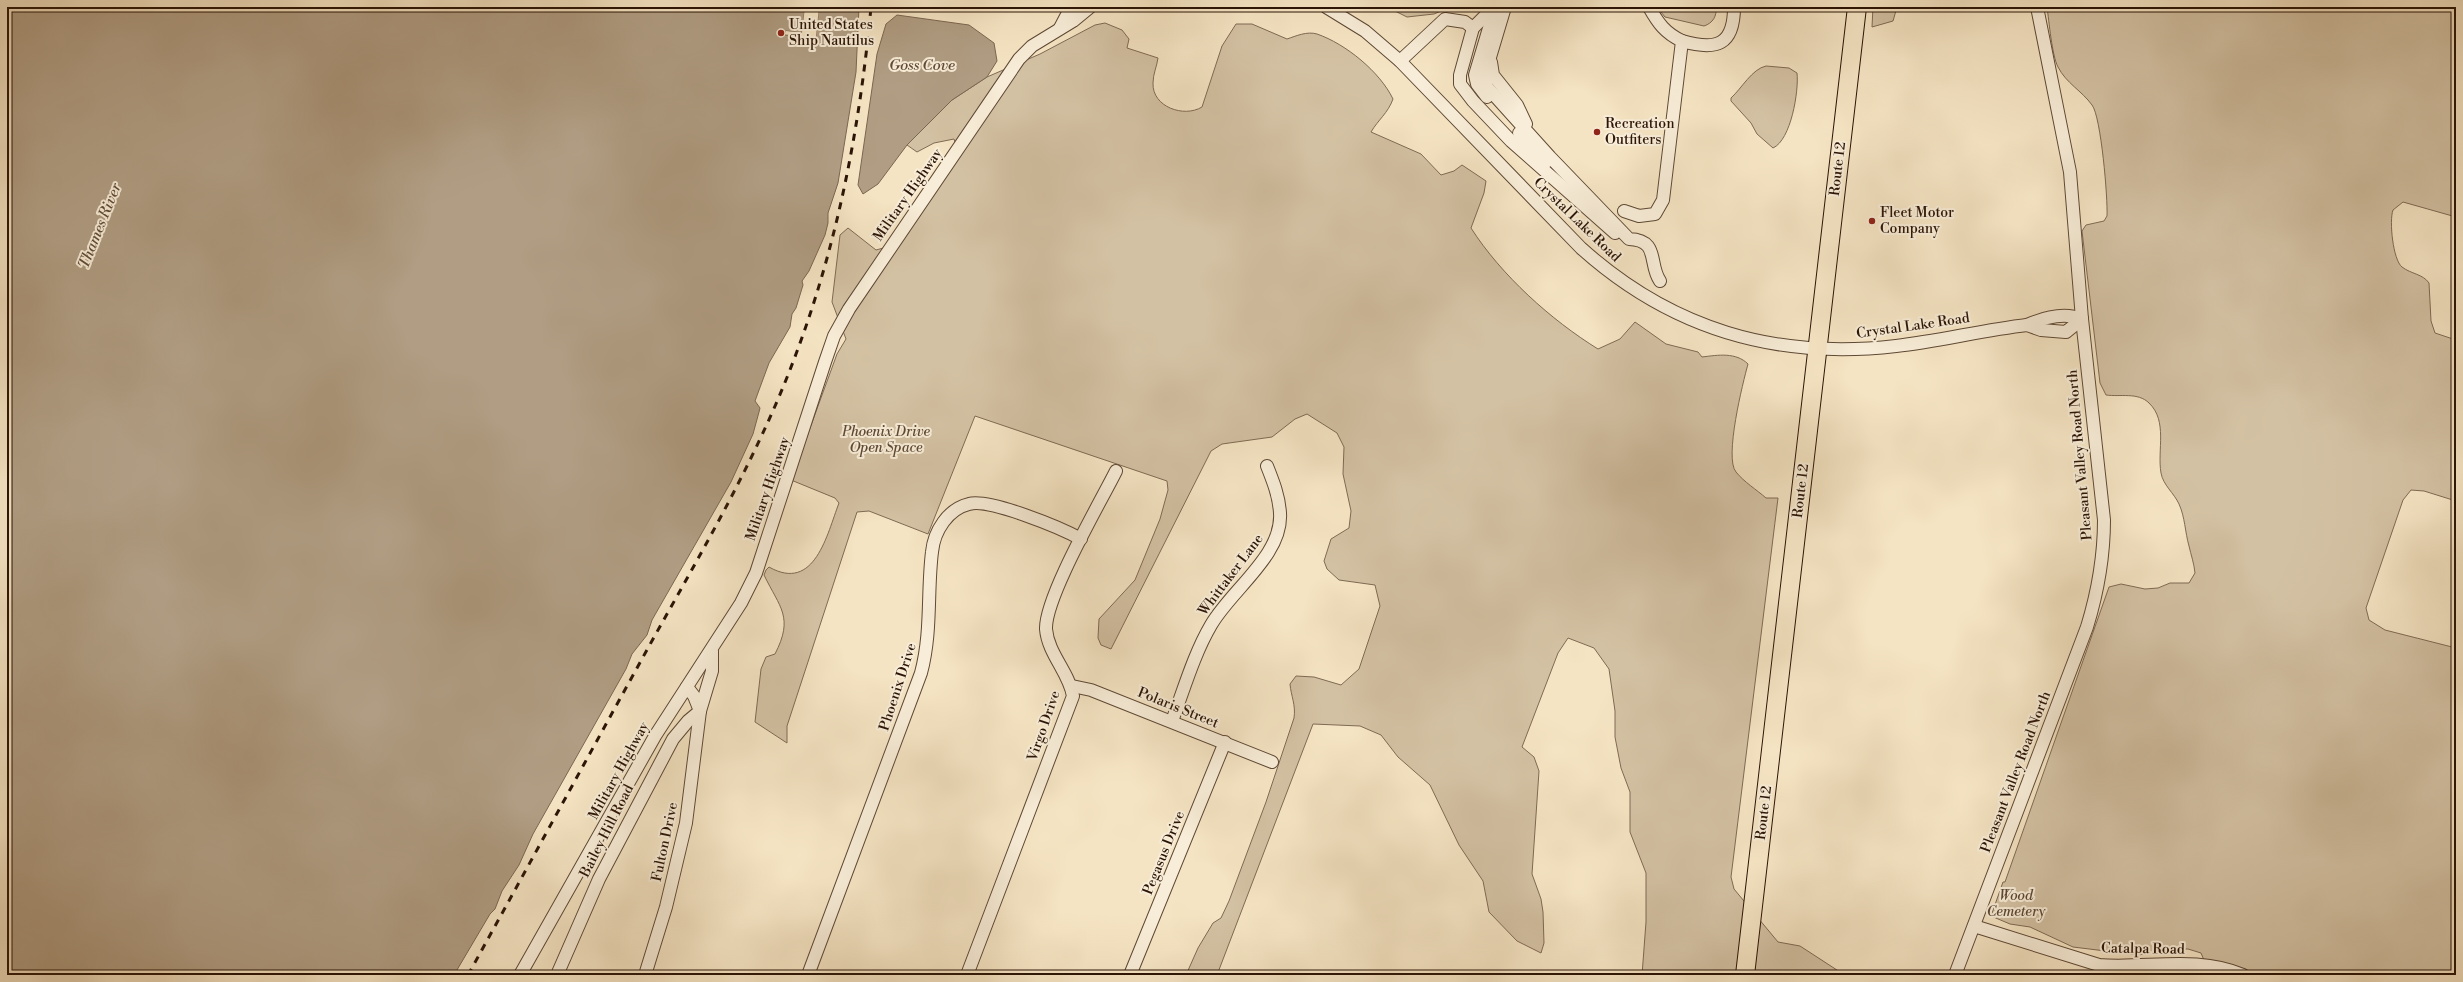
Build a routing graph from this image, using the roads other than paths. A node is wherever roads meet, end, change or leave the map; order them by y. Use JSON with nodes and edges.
{"nodes":[{"id":1,"x":1071,"y":7,"type":"edge"},
{"id":2,"x":1090,"y":7,"type":"edge"},
{"id":3,"x":1326,"y":7,"type":"edge"},
{"id":4,"x":1505,"y":7,"type":"edge"},
{"id":5,"x":1649,"y":7,"type":"edge"},
{"id":6,"x":1734,"y":7,"type":"edge"},
{"id":7,"x":1857,"y":7,"type":"edge"},
{"id":8,"x":2037,"y":7,"type":"edge"},
{"id":9,"x":1492,"y":9,"type":"edge"},
{"id":10,"x":1060,"y":28,"type":"junction"},
{"id":11,"x":1473,"y":28,"type":"junction"},
{"id":12,"x":1682,"y":42,"type":"junction"},
{"id":13,"x":1400,"y":61,"type":"junction"},
{"id":14,"x":1484,"y":112,"type":"junction"},
{"id":15,"x":1624,"y":211,"type":"dead end"},
{"id":16,"x":1628,"y":239,"type":"junction"},
{"id":17,"x":1660,"y":281,"type":"dead end"},
{"id":18,"x":2082,"y":319,"type":"junction"},
{"id":19,"x":2027,"y":325,"type":"junction"},
{"id":20,"x":1817,"y":348,"type":"junction"},
{"id":21,"x":1267,"y":466,"type":"dead end"},
{"id":22,"x":1116,"y":471,"type":"dead end"},
{"id":23,"x":1081,"y":539,"type":"junction"},
{"id":24,"x":712,"y":651,"type":"junction"},
{"id":25,"x":1072,"y":686,"type":"junction"},
{"id":26,"x":686,"y":687,"type":"junction"},
{"id":27,"x":700,"y":711,"type":"junction"},
{"id":28,"x":1172,"y":720,"type":"junction"},
{"id":29,"x":1225,"y":742,"type":"junction"},
{"id":30,"x":1272,"y":762,"type":"dead end"},
{"id":31,"x":1974,"y":926,"type":"junction"},
{"id":32,"x":2154,"y":970,"type":"edge"},
{"id":33,"x":520,"y":975,"type":"edge"},
{"id":34,"x":557,"y":975,"type":"edge"},
{"id":35,"x":645,"y":975,"type":"edge"},
{"id":36,"x":808,"y":975,"type":"edge"},
{"id":37,"x":967,"y":975,"type":"edge"},
{"id":38,"x":1130,"y":975,"type":"edge"},
{"id":39,"x":1745,"y":975,"type":"edge"},
{"id":40,"x":1955,"y":975,"type":"edge"},
{"id":41,"x":2243,"y":975,"type":"edge"}],
"edges":[{"from":1,"to":10,"type":"street","name":"Military Highway"},
{"from":2,"to":10,"type":"street","name":"Military Highway"},
{"from":3,"to":13,"type":"street","name":"Crystal Lake Road"},
{"from":4,"to":16,"type":"street"},
{"from":5,"to":12,"type":"street"},
{"from":6,"to":12,"type":"street"},
{"from":7,"to":20,"type":"highway","name":"Route 12"},
{"from":8,"to":18,"type":"street","name":"Pleasant Valley Road North"},
{"from":9,"to":11,"type":"street"},
{"from":9,"to":14,"type":"street"},
{"from":9,"to":16,"type":"street"},
{"from":10,"to":24,"type":"street","name":"Military Highway"},
{"from":11,"to":13,"type":"street"},
{"from":11,"to":14,"type":"street"},
{"from":12,"to":15,"type":"street"},
{"from":13,"to":20,"type":"street","name":"Crystal Lake Road"},
{"from":14,"to":16,"type":"street"},
{"from":16,"to":17,"type":"street"},
{"from":18,"to":19,"type":"street","name":"Crystal Lake Road"},
{"from":18,"to":19,"type":"street","name":"Crystal Lake Road"},
{"from":18,"to":31,"type":"street","name":"Pleasant Valley Road North"},
{"from":19,"to":20,"type":"street","name":"Crystal Lake Road"},
{"from":20,"to":39,"type":"highway","name":"Route 12"},
{"from":21,"to":28,"type":"street","name":"Whittaker Lane"},
{"from":22,"to":23,"type":"street","name":"Virgo Drive"},
{"from":23,"to":25,"type":"street","name":"Virgo Drive"},
{"from":23,"to":36,"type":"street","name":"Phoenix Drive"},
{"from":24,"to":26,"type":"street","name":"Military Highway"},
{"from":24,"to":27,"type":"street","name":"Fulton Drive"},
{"from":25,"to":28,"type":"street","name":"Polaris Street"},
{"from":25,"to":37,"type":"street","name":"Virgo Drive"},
{"from":26,"to":27,"type":"street"},
{"from":26,"to":33,"type":"street","name":"Military Highway"},
{"from":27,"to":34,"type":"street","name":"Bailey Hill Road"},
{"from":27,"to":35,"type":"street","name":"Fulton Drive"},
{"from":28,"to":29,"type":"street","name":"Polaris Street"},
{"from":29,"to":30,"type":"street","name":"Polaris Street"},
{"from":29,"to":38,"type":"street","name":"Pegasus Drive"},
{"from":31,"to":32,"type":"street","name":"Catalpa Road"},
{"from":31,"to":40,"type":"street","name":"Pleasant Valley Road North"},
{"from":32,"to":41,"type":"street","name":"Catalpa Road"}]}
